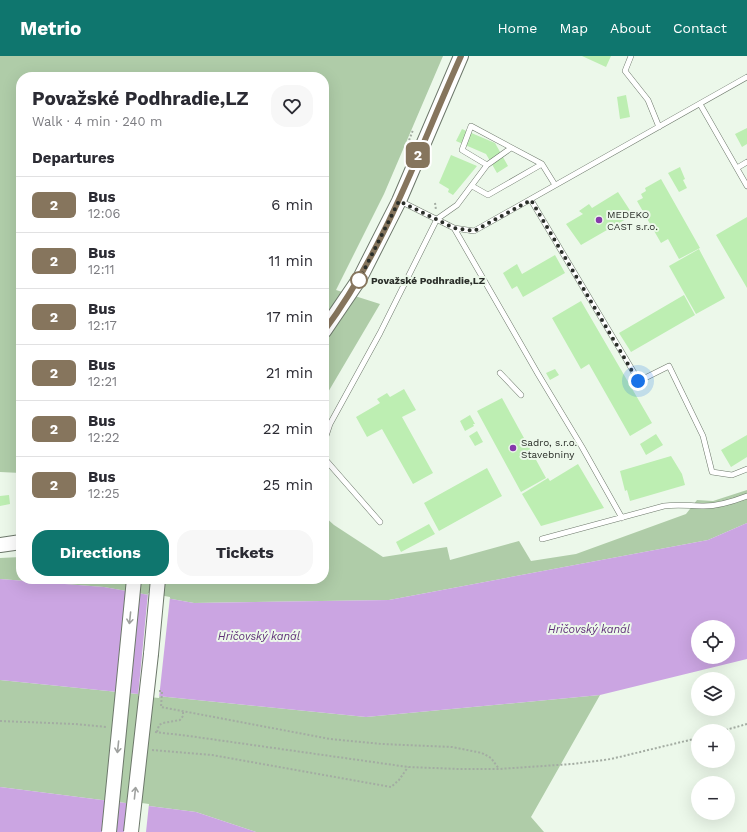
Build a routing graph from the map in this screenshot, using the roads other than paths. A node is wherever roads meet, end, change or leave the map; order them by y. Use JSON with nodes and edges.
{"nodes":[{"id":1,"x":461,"y":56,"type":"edge"},
{"id":2,"x":631,"y":56,"type":"edge"},
{"id":3,"x":747,"y":77,"type":"edge"},
{"id":4,"x":700,"y":104,"type":"junction"},
{"id":5,"x":659,"y":127,"type":"junction"},
{"id":6,"x":511,"y":148,"type":"junction"},
{"id":7,"x":747,"y":162,"type":"edge"},
{"id":8,"x":542,"y":164,"type":"junction"},
{"id":9,"x":487,"y":165,"type":"junction"},
{"id":10,"x":737,"y":168,"type":"junction"},
{"id":11,"x":472,"y":186,"type":"junction"},
{"id":12,"x":555,"y":186,"type":"junction"},
{"id":13,"x":747,"y":186,"type":"edge"},
{"id":14,"x":531,"y":200,"type":"junction"},
{"id":15,"x":399,"y":201,"type":"junction"},
{"id":16,"x":437,"y":219,"type":"junction"},
{"id":17,"x":454,"y":228,"type":"junction"},
{"id":18,"x":329,"y":324,"type":"edge"},
{"id":19,"x":500,"y":373,"type":"dead end"},
{"id":20,"x":521,"y":395,"type":"dead end"},
{"id":21,"x":329,"y":427,"type":"edge"},
{"id":22,"x":329,"y":464,"type":"edge"},
{"id":23,"x":747,"y":469,"type":"edge"},
{"id":24,"x":747,"y":496,"type":"edge"},
{"id":25,"x":622,"y":518,"type":"junction"},
{"id":26,"x":380,"y":522,"type":"dead end"},
{"id":27,"x":542,"y":539,"type":"dead end"},
{"id":28,"x":16,"y":543,"type":"edge"},
{"id":29,"x":0,"y":545,"type":"edge"},
{"id":30,"x":134,"y":584,"type":"edge"},
{"id":31,"x":157,"y":584,"type":"edge"},
{"id":32,"x":109,"y":832,"type":"edge"},
{"id":33,"x":131,"y":832,"type":"edge"}],
"edges":[{"from":1,"to":15,"type":"main road"},
{"from":2,"to":5,"type":"lane"},
{"from":3,"to":4,"type":"lane"},
{"from":4,"to":5,"type":"lane"},
{"from":4,"to":10,"type":"lane"},
{"from":5,"to":12,"type":"lane"},
{"from":6,"to":8,"type":"lane"},
{"from":6,"to":9,"type":"lane"},
{"from":6,"to":9,"type":"lane"},
{"from":7,"to":10,"type":"lane"},
{"from":8,"to":11,"type":"lane"},
{"from":8,"to":12,"type":"lane"},
{"from":9,"to":11,"type":"lane"},
{"from":10,"to":13,"type":"lane"},
{"from":11,"to":16,"type":"lane"},
{"from":12,"to":14,"type":"lane"},
{"from":14,"to":17,"type":"lane"},
{"from":14,"to":23,"type":"lane"},
{"from":15,"to":16,"type":"lane"},
{"from":15,"to":18,"type":"main road"},
{"from":16,"to":17,"type":"lane"},
{"from":16,"to":21,"type":"lane"},
{"from":17,"to":25,"type":"lane"},
{"from":19,"to":20,"type":"lane"},
{"from":22,"to":26,"type":"lane"},
{"from":24,"to":25,"type":"lane"},
{"from":25,"to":27,"type":"lane"},
{"from":28,"to":29,"type":"main road"},
{"from":30,"to":32,"type":"main road","one_way":true,"bridge":true},
{"from":33,"to":31,"type":"main road","one_way":true,"bridge":true}]}
